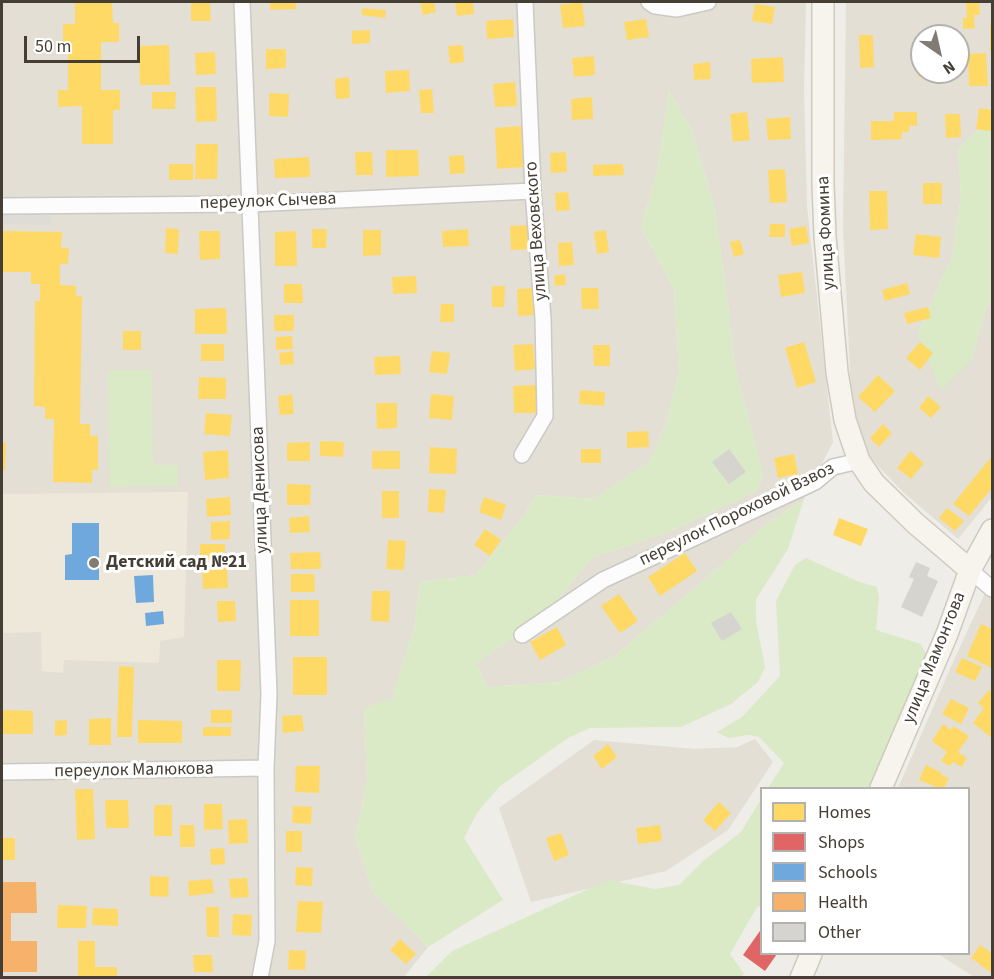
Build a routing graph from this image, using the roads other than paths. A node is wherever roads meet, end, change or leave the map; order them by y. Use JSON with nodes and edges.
{"nodes":[{"id":1,"x":242,"y":2,"type":"edge"},
{"id":2,"x":525,"y":2,"type":"edge"},
{"id":3,"x":649,"y":2,"type":"edge"},
{"id":4,"x":708,"y":2,"type":"edge"},
{"id":5,"x":823,"y":2,"type":"edge"},
{"id":6,"x":533,"y":191,"type":"junction"},
{"id":7,"x":250,"y":204,"type":"junction"},
{"id":8,"x":2,"y":206,"type":"edge"},
{"id":9,"x":522,"y":455,"type":"dead end"},
{"id":10,"x":859,"y":461,"type":"junction"},
{"id":11,"x":993,"y":530,"type":"edge"},
{"id":12,"x":970,"y":570,"type":"junction"},
{"id":13,"x":993,"y":589,"type":"edge"},
{"id":14,"x":522,"y":635,"type":"dead end"},
{"id":15,"x":266,"y":768,"type":"junction"},
{"id":16,"x":2,"y":772,"type":"edge"},
{"id":17,"x":882,"y":787,"type":"edge"},
{"id":18,"x":811,"y":955,"type":"edge"},
{"id":19,"x":260,"y":978,"type":"edge"},
{"id":20,"x":801,"y":978,"type":"edge"}],
"edges":[{"from":1,"to":7,"type":"street","name":"улица Денисова"},
{"from":2,"to":6,"type":"street","name":"улица Веховского"},
{"from":3,"to":4,"type":"street"},
{"from":5,"to":10,"type":"street","name":"улица Фомина"},
{"from":6,"to":7,"type":"street","name":"переулок Сычева"},
{"from":6,"to":9,"type":"street","name":"улица Веховского"},
{"from":7,"to":8,"type":"street","name":"переулок Сычева"},
{"from":7,"to":15,"type":"street","name":"улица Денисова"},
{"from":10,"to":12,"type":"street","name":"переулок Пороховой Взвоз"},
{"from":10,"to":14,"type":"street","name":"переулок Пороховой Взвоз"},
{"from":11,"to":12,"type":"street","name":"улица Мамонтова"},
{"from":12,"to":13,"type":"street","name":"переулок Пороховой Взвоз"},
{"from":12,"to":17,"type":"street","name":"улица Мамонтова"},
{"from":15,"to":16,"type":"street","name":"переулок Малюкова"},
{"from":15,"to":19,"type":"street","name":"улица Денисова"},
{"from":18,"to":20,"type":"street"}]}
